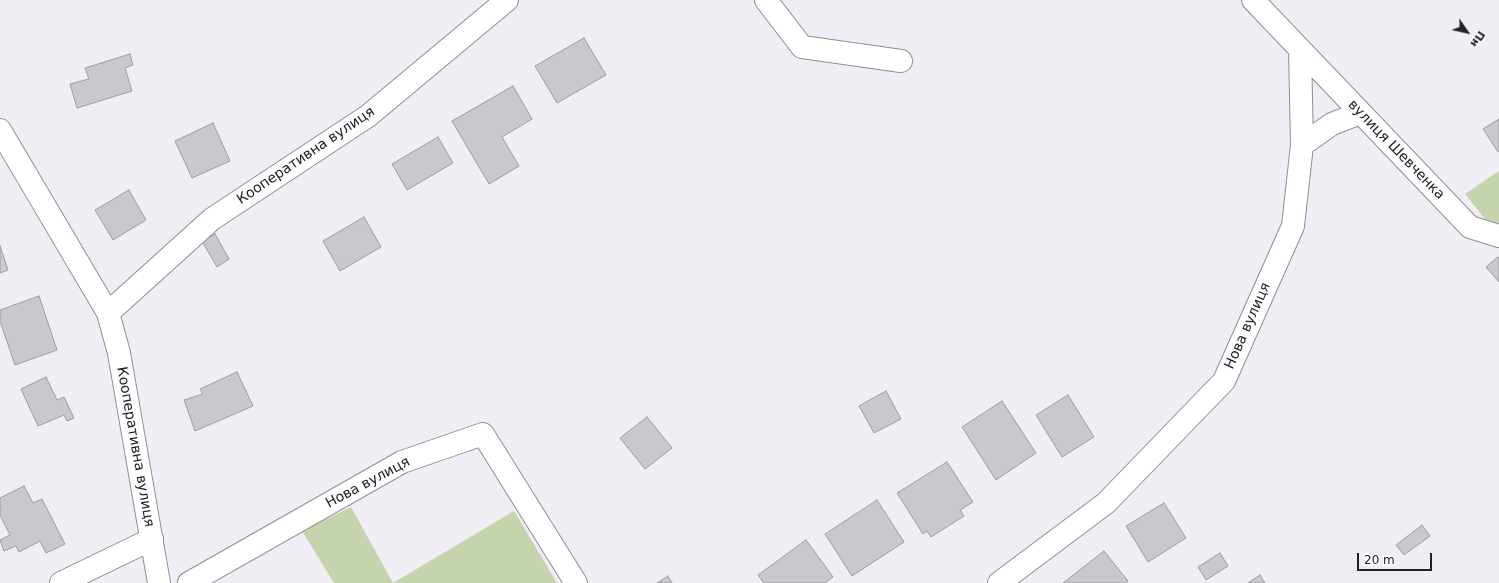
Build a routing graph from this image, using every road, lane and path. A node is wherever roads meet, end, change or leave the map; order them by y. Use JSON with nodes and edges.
{"nodes":[{"id":1,"x":507,"y":0,"type":"edge"},
{"id":2,"x":766,"y":0,"type":"edge"},
{"id":3,"x":1252,"y":0,"type":"edge"},
{"id":4,"x":1300,"y":51,"type":"junction"},
{"id":5,"x":901,"y":61,"type":"dead end"},
{"id":6,"x":1360,"y":113,"type":"junction"},
{"id":7,"x":0,"y":130,"type":"edge"},
{"id":8,"x":1302,"y":145,"type":"junction"},
{"id":9,"x":1499,"y":236,"type":"edge"},
{"id":10,"x":108,"y":313,"type":"junction"},
{"id":11,"x":152,"y":539,"type":"junction"},
{"id":12,"x":1004,"y":582,"type":"edge"},
{"id":13,"x":61,"y":583,"type":"edge"},
{"id":14,"x":159,"y":583,"type":"edge"},
{"id":15,"x":189,"y":583,"type":"edge"},
{"id":16,"x":576,"y":583,"type":"edge"}],
"edges":[{"from":1,"to":10,"type":"street","name":"Кооперативна вулиця"},
{"from":2,"to":5,"type":"street"},
{"from":3,"to":4,"type":"street"},
{"from":4,"to":6,"type":"street","name":"вулиця Шевченка"},
{"from":4,"to":8,"type":"street","name":"Нова вулиця"},
{"from":6,"to":8,"type":"street"},
{"from":6,"to":9,"type":"street","name":"вулиця Шевченка"},
{"from":7,"to":10,"type":"street","name":"Кооперативна вулиця"},
{"from":8,"to":12,"type":"street","name":"Нова вулиця"},
{"from":10,"to":11,"type":"street","name":"Кооперативна вулиця"},
{"from":11,"to":13,"type":"street"},
{"from":11,"to":14,"type":"street","name":"Кооперативна вулиця"},
{"from":15,"to":16,"type":"street","name":"Нова вулиця"}]}
